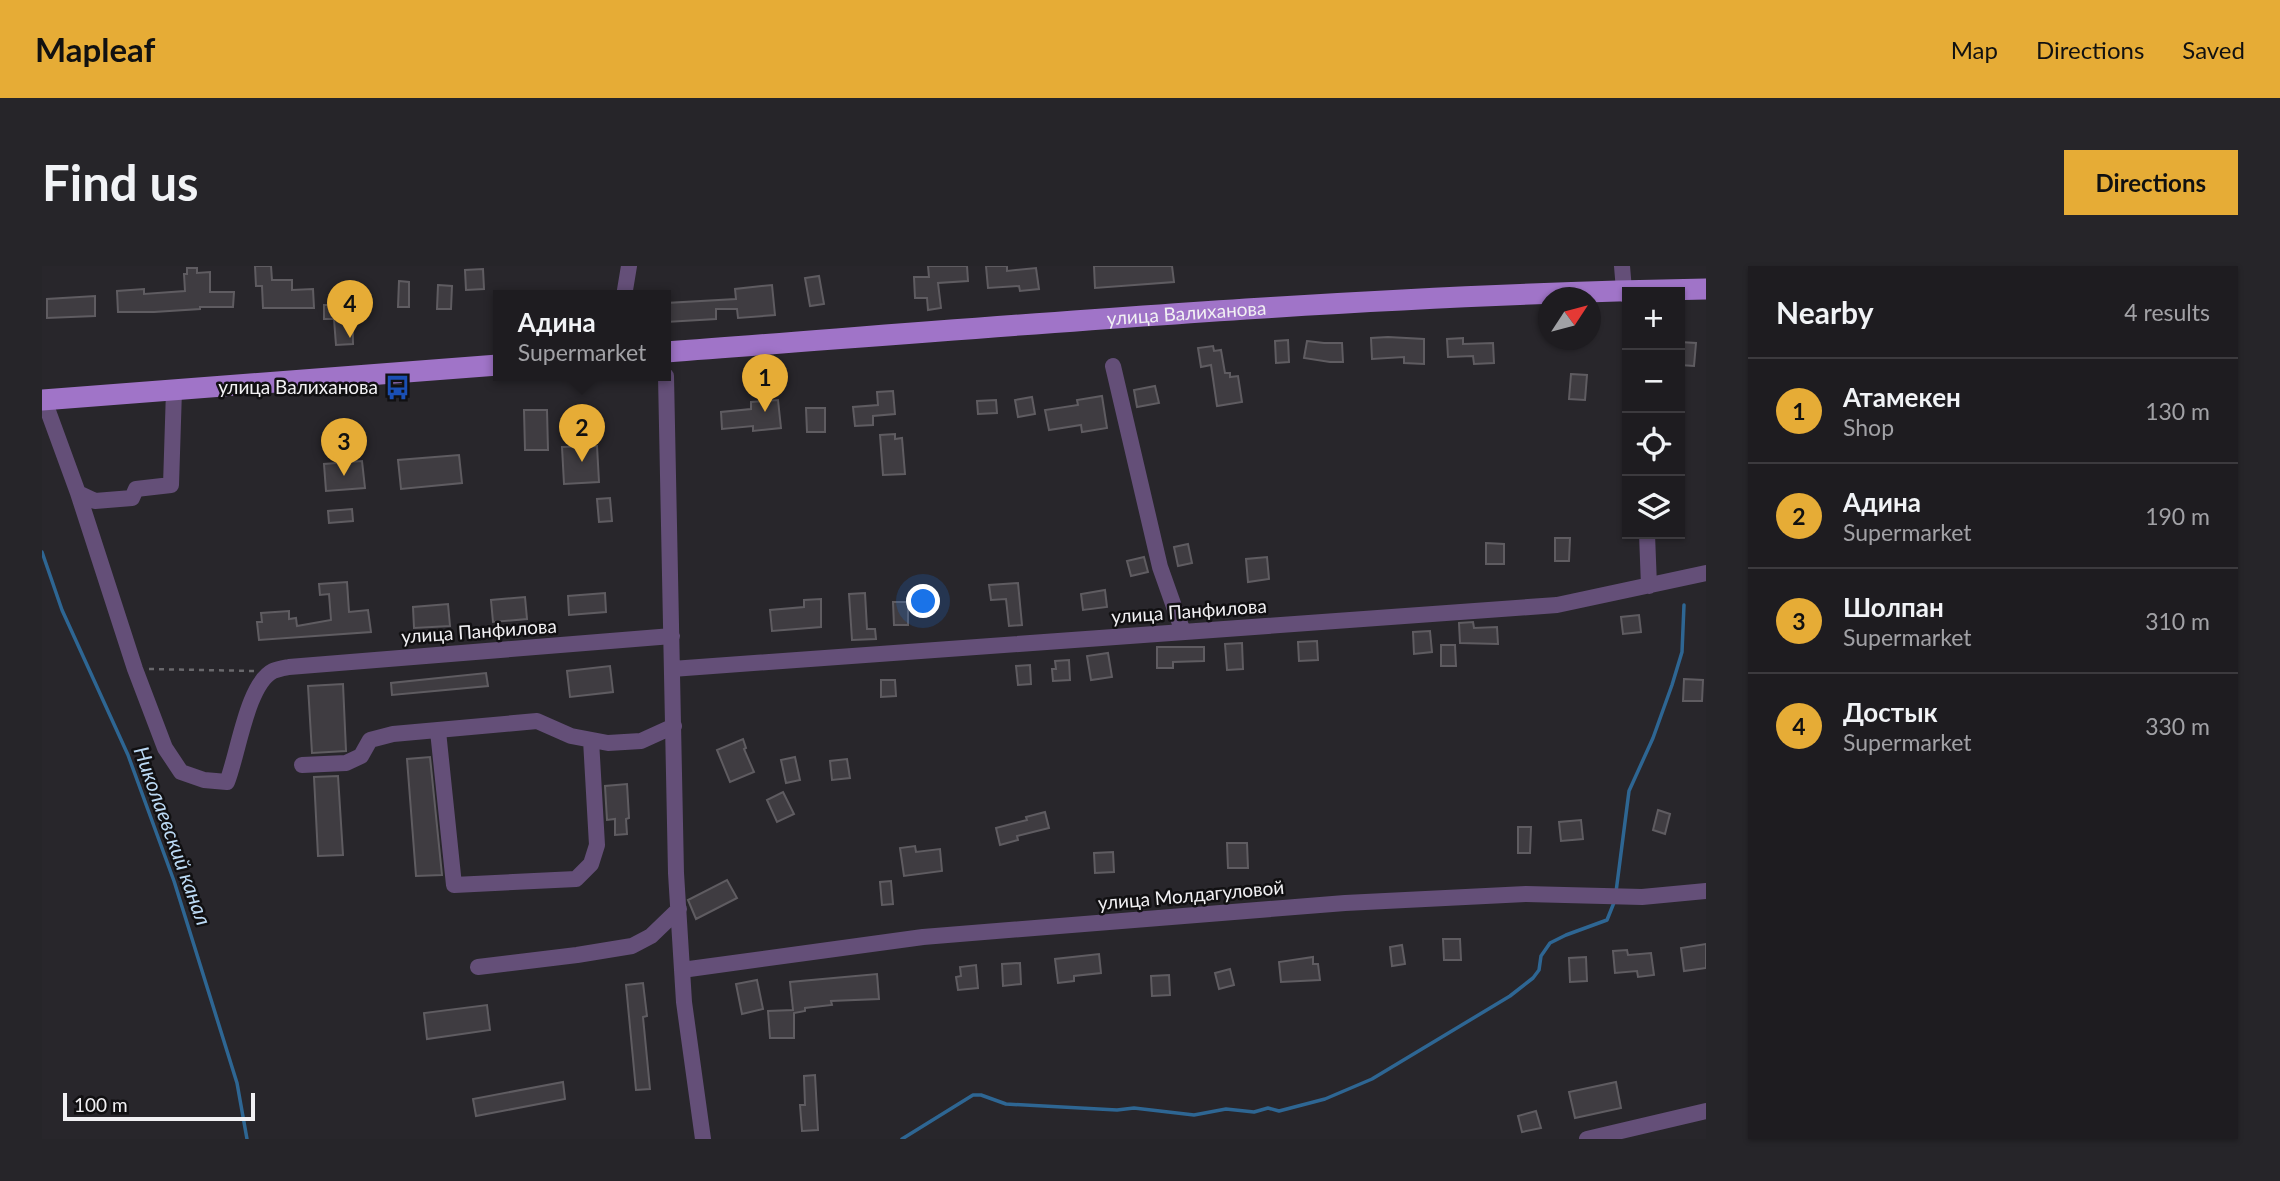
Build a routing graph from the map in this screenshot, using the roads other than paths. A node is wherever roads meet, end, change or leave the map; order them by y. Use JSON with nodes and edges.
{"nodes":[{"id":1,"x":629,"y":266,"type":"edge"},
{"id":2,"x":1622,"y":266,"type":"edge"},
{"id":3,"x":1625,"y":287,"type":"edge"},
{"id":4,"x":1706,"y":289,"type":"edge"},
{"id":5,"x":625,"y":290,"type":"edge"},
{"id":6,"x":1685,"y":290,"type":"edge"},
{"id":7,"x":1622,"y":293,"type":"edge"},
{"id":8,"x":671,"y":352,"type":"edge"},
{"id":9,"x":493,"y":365,"type":"edge"},
{"id":10,"x":1113,"y":366,"type":"dead end"},
{"id":11,"x":666,"y":381,"type":"edge"},
{"id":12,"x":174,"y":390,"type":"junction"},
{"id":13,"x":43,"y":400,"type":"edge"},
{"id":14,"x":78,"y":493,"type":"junction"},
{"id":15,"x":1647,"y":539,"type":"edge"},
{"id":16,"x":1706,"y":573,"type":"edge"},
{"id":17,"x":1649,"y":586,"type":"junction"},
{"id":18,"x":1183,"y":632,"type":"junction"},
{"id":19,"x":671,"y":636,"type":"junction"},
{"id":20,"x":673,"y":669,"type":"junction"},
{"id":21,"x":674,"y":726,"type":"junction"},
{"id":22,"x":438,"y":731,"type":"junction"},
{"id":23,"x":591,"y":740,"type":"junction"},
{"id":24,"x":302,"y":765,"type":"dead end"},
{"id":25,"x":1706,"y":891,"type":"edge"},
{"id":26,"x":678,"y":909,"type":"junction"},
{"id":27,"x":478,"y":967,"type":"dead end"},
{"id":28,"x":682,"y":970,"type":"junction"},
{"id":29,"x":1706,"y":1111,"type":"edge"},
{"id":30,"x":703,"y":1139,"type":"edge"},
{"id":31,"x":1587,"y":1139,"type":"edge"}],
"edges":[{"from":1,"to":5,"type":"street"},
{"from":2,"to":3,"type":"street"},
{"from":4,"to":6,"type":"main road","name":"улица Валиханова"},
{"from":7,"to":8,"type":"main road","name":"улица Валиханова"},
{"from":9,"to":12,"type":"main road"},
{"from":10,"to":18,"type":"street"},
{"from":11,"to":19,"type":"street"},
{"from":12,"to":13,"type":"main road"},
{"from":12,"to":14,"type":"street"},
{"from":13,"to":14,"type":"street"},
{"from":14,"to":19,"type":"street","name":"улица Панфилова"},
{"from":15,"to":17,"type":"street"},
{"from":16,"to":17,"type":"street","name":"улица Панфилова"},
{"from":17,"to":18,"type":"street","name":"улица Панфилова"},
{"from":18,"to":20,"type":"street","name":"улица Панфилова"},
{"from":19,"to":20,"type":"street"},
{"from":20,"to":21,"type":"street"},
{"from":21,"to":23,"type":"street"},
{"from":21,"to":26,"type":"street"},
{"from":22,"to":23,"type":"street"},
{"from":22,"to":23,"type":"street"},
{"from":22,"to":24,"type":"street"},
{"from":25,"to":28,"type":"street","name":"улица Молдагуловой"},
{"from":26,"to":27,"type":"street"},
{"from":26,"to":28,"type":"street"},
{"from":28,"to":30,"type":"street"},
{"from":29,"to":31,"type":"street"}]}
